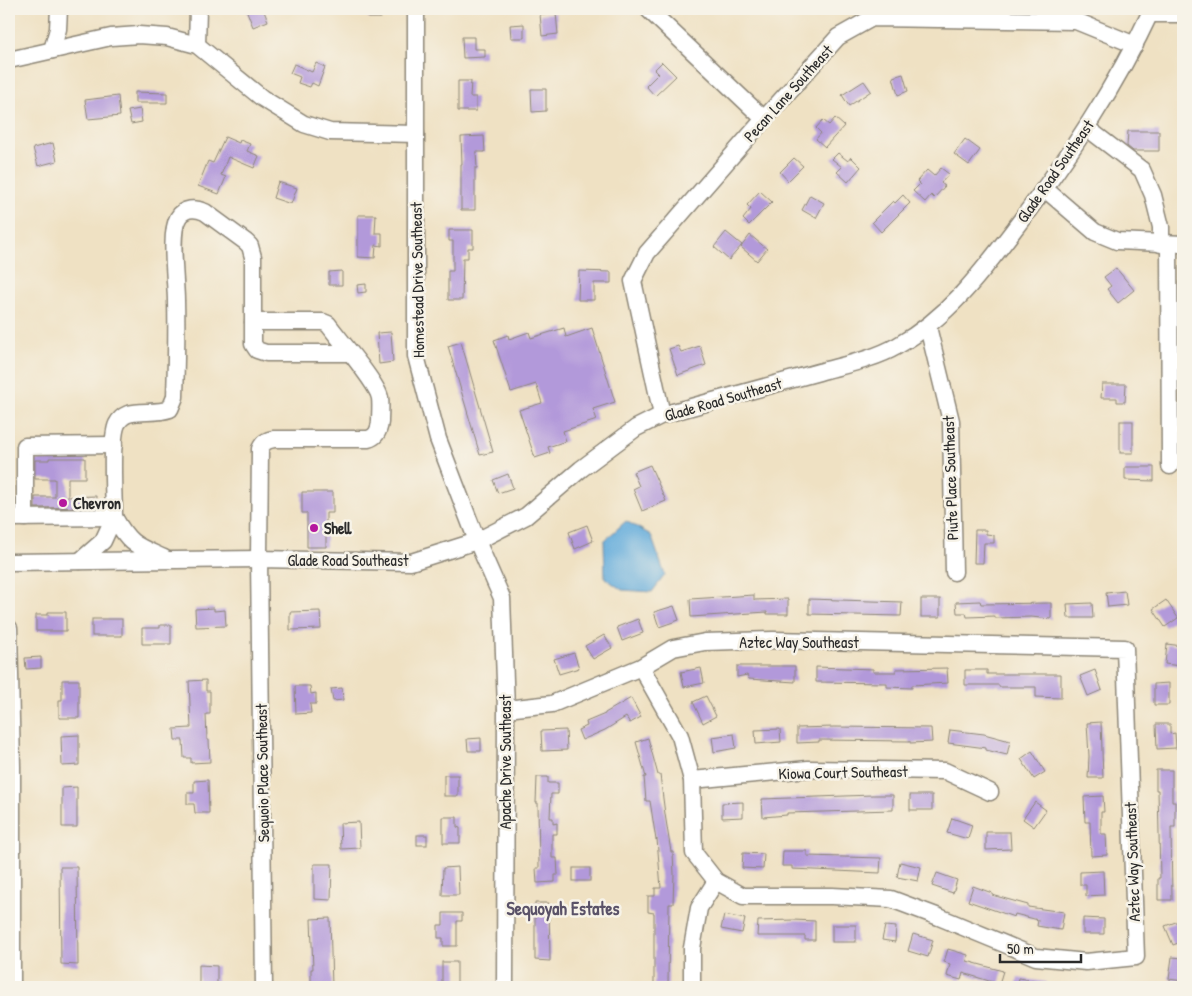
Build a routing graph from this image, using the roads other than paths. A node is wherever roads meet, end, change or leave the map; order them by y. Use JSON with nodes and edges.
{"nodes":[{"id":1,"x":59,"y":9,"type":"edge"},
{"id":2,"x":198,"y":9,"type":"edge"},
{"id":3,"x":416,"y":9,"type":"edge"},
{"id":4,"x":650,"y":10,"type":"dead end"},
{"id":5,"x":1151,"y":11,"type":"edge"},
{"id":6,"x":1183,"y":14,"type":"edge"},
{"id":7,"x":198,"y":45,"type":"junction"},
{"id":8,"x":1135,"y":45,"type":"junction"},
{"id":9,"x":52,"y":50,"type":"junction"},
{"id":10,"x":9,"y":60,"type":"edge"},
{"id":11,"x":764,"y":118,"type":"junction"},
{"id":12,"x":1086,"y":128,"type":"junction"},
{"id":13,"x":416,"y":134,"type":"junction"},
{"id":14,"x":1045,"y":189,"type":"junction"},
{"id":15,"x":1171,"y":244,"type":"edge"},
{"id":16,"x":253,"y":322,"type":"junction"},
{"id":17,"x":928,"y":327,"type":"junction"},
{"id":18,"x":350,"y":353,"type":"junction"},
{"id":19,"x":662,"y":415,"type":"junction"},
{"id":20,"x":114,"y":445,"type":"junction"},
{"id":21,"x":17,"y":455,"type":"edge"},
{"id":22,"x":1170,"y":466,"type":"dead end"},
{"id":23,"x":114,"y":517,"type":"junction"},
{"id":24,"x":17,"y":518,"type":"edge"},
{"id":25,"x":477,"y":541,"type":"junction"},
{"id":26,"x":168,"y":560,"type":"junction"},
{"id":27,"x":259,"y":560,"type":"junction"},
{"id":28,"x":80,"y":561,"type":"junction"},
{"id":29,"x":9,"y":562,"type":"edge"},
{"id":30,"x":954,"y":572,"type":"dead end"},
{"id":31,"x":9,"y":628,"type":"edge"},
{"id":32,"x":9,"y":632,"type":"edge"},
{"id":33,"x":641,"y":667,"type":"junction"},
{"id":34,"x":9,"y":682,"type":"edge"},
{"id":35,"x":506,"y":709,"type":"junction"},
{"id":36,"x":10,"y":767,"type":"edge"},
{"id":37,"x":692,"y":780,"type":"junction"},
{"id":38,"x":990,"y":792,"type":"dead end"},
{"id":39,"x":716,"y":881,"type":"junction"},
{"id":40,"x":12,"y":987,"type":"edge"},
{"id":41,"x":264,"y":987,"type":"edge"},
{"id":42,"x":505,"y":987,"type":"edge"},
{"id":43,"x":692,"y":987,"type":"edge"}],
"edges":[{"from":1,"to":9,"type":"street"},
{"from":2,"to":7,"type":"street"},
{"from":3,"to":13,"type":"street","name":"Homestead Drive Southeast"},
{"from":4,"to":11,"type":"street"},
{"from":5,"to":6,"type":"street"},
{"from":5,"to":8,"type":"street","name":"Glade Road Southeast"},
{"from":7,"to":9,"type":"street"},
{"from":7,"to":13,"type":"street"},
{"from":8,"to":11,"type":"street","name":"Pecan Lane Southeast"},
{"from":8,"to":12,"type":"street","name":"Glade Road Southeast"},
{"from":9,"to":10,"type":"street"},
{"from":11,"to":19,"type":"street","name":"Pecan Lane Southeast"},
{"from":12,"to":14,"type":"street","name":"Glade Road Southeast"},
{"from":12,"to":15,"type":"street"},
{"from":13,"to":25,"type":"street","name":"Homestead Drive Southeast"},
{"from":14,"to":15,"type":"street"},
{"from":14,"to":17,"type":"street","name":"Glade Road Southeast"},
{"from":15,"to":22,"type":"street"},
{"from":16,"to":18,"type":"street"},
{"from":16,"to":18,"type":"street"},
{"from":16,"to":20,"type":"street"},
{"from":17,"to":19,"type":"street","name":"Glade Road Southeast"},
{"from":17,"to":30,"type":"street","name":"Piute Place Southeast"},
{"from":18,"to":27,"type":"street","name":"Sequoio Place Southeast"},
{"from":19,"to":25,"type":"street","name":"Glade Road Southeast"},
{"from":20,"to":21,"type":"street"},
{"from":20,"to":23,"type":"street"},
{"from":21,"to":24,"type":"street"},
{"from":23,"to":24,"type":"street"},
{"from":23,"to":26,"type":"street"},
{"from":23,"to":28,"type":"street"},
{"from":25,"to":27,"type":"street","name":"Glade Road Southeast"},
{"from":25,"to":35,"type":"street","name":"Apache Drive Southeast"},
{"from":26,"to":27,"type":"street","name":"Glade Road Southeast"},
{"from":26,"to":28,"type":"street","name":"Glade Road Southeast"},
{"from":27,"to":41,"type":"street","name":"Sequoio Place Southeast"},
{"from":28,"to":29,"type":"street","name":"Glade Road Southeast"},
{"from":31,"to":32,"type":"street"},
{"from":32,"to":34,"type":"street"},
{"from":33,"to":35,"type":"street","name":"Aztec Way Southeast"},
{"from":33,"to":37,"type":"street","name":"Aztec Way Southeast"},
{"from":33,"to":39,"type":"street","name":"Aztec Way Southeast"},
{"from":34,"to":36,"type":"street"},
{"from":35,"to":42,"type":"street","name":"Apache Drive Southeast"},
{"from":36,"to":40,"type":"street"},
{"from":37,"to":38,"type":"street","name":"Kiowa Court Southeast"},
{"from":37,"to":39,"type":"street","name":"Aztec Way Southeast"},
{"from":39,"to":43,"type":"street"}]}
